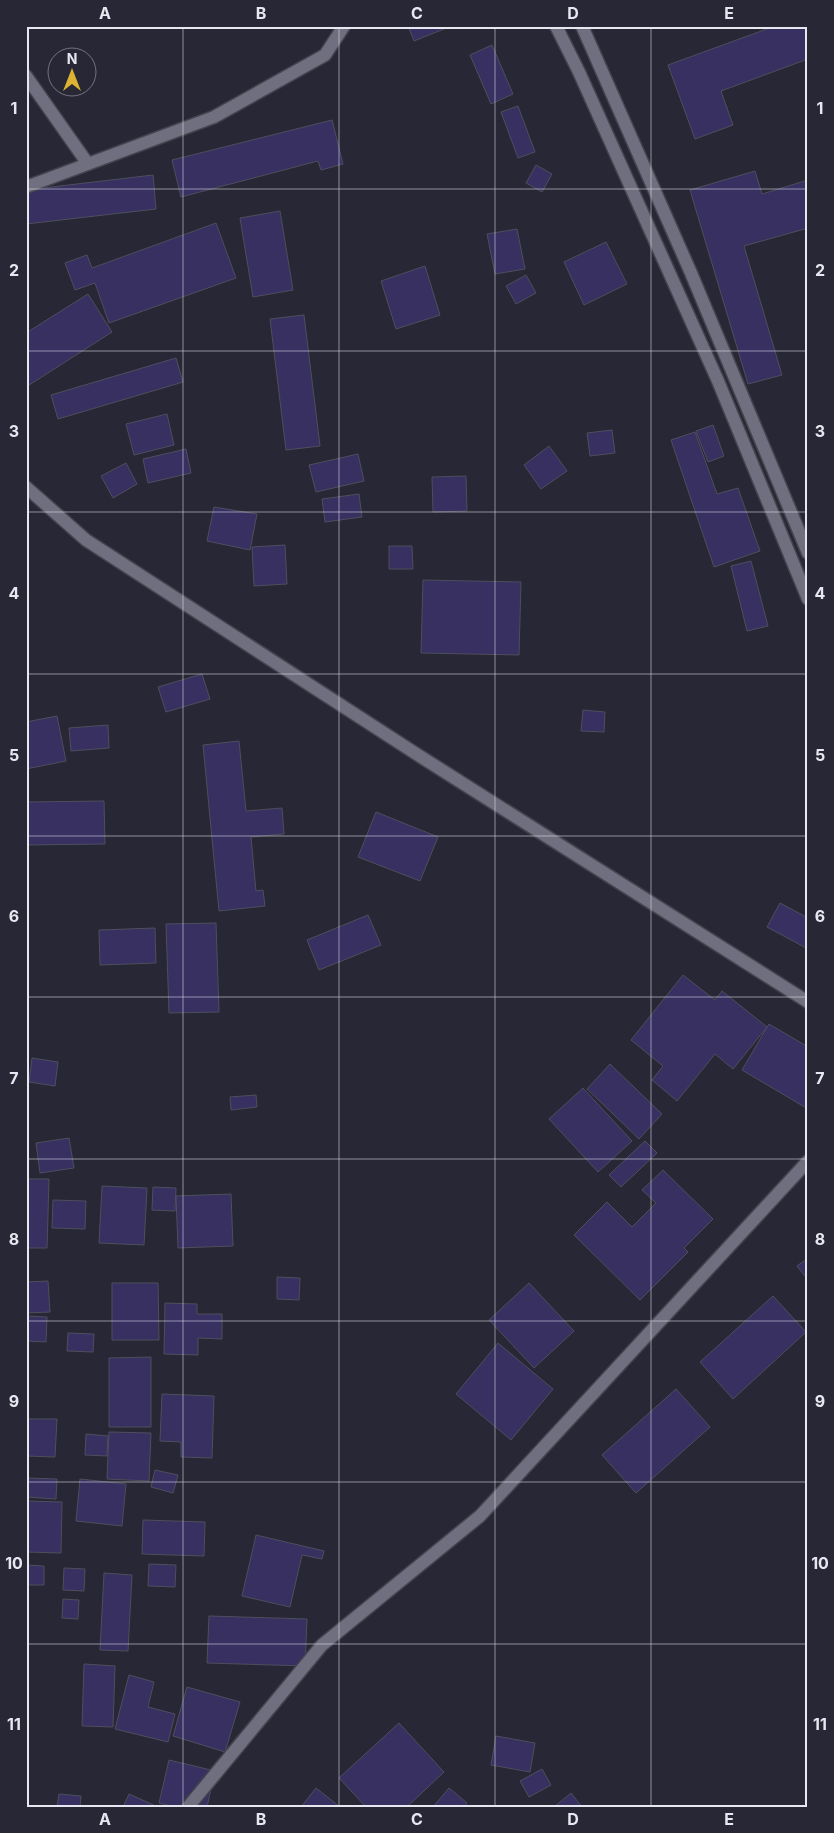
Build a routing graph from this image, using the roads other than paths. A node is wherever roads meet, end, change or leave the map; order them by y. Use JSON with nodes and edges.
{"nodes":[{"id":1,"x":344,"y":26,"type":"edge"},
{"id":2,"x":556,"y":26,"type":"edge"},
{"id":3,"x":582,"y":26,"type":"edge"},
{"id":4,"x":26,"y":76,"type":"edge"},
{"id":5,"x":88,"y":164,"type":"junction"},
{"id":6,"x":26,"y":188,"type":"edge"},
{"id":7,"x":26,"y":488,"type":"edge"},
{"id":8,"x":808,"y":553,"type":"edge"},
{"id":9,"x":808,"y":599,"type":"edge"},
{"id":10,"x":808,"y":1002,"type":"edge"},
{"id":11,"x":808,"y":1161,"type":"edge"},
{"id":12,"x":188,"y":1807,"type":"edge"}],
"edges":[{"from":1,"to":5,"type":"street"},
{"from":2,"to":9,"type":"street"},
{"from":3,"to":8,"type":"street"},
{"from":4,"to":5,"type":"street"},
{"from":5,"to":6,"type":"street"},
{"from":7,"to":10,"type":"street"},
{"from":11,"to":12,"type":"street"}]}
